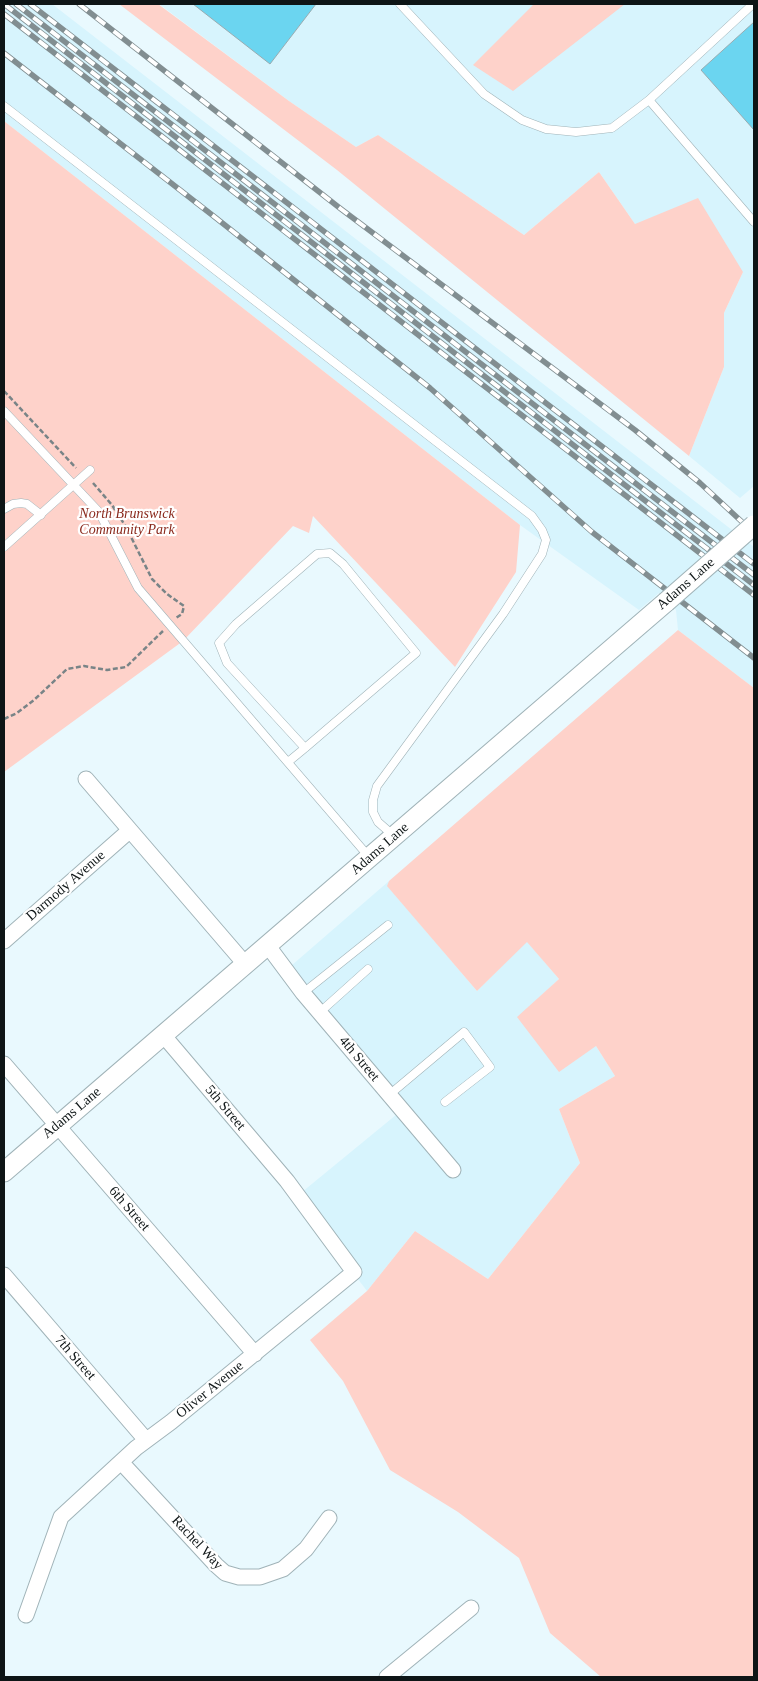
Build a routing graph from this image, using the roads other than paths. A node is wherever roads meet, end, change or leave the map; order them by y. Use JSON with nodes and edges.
{"nodes":[{"id":1,"x":400,"y":4,"type":"edge"},
{"id":2,"x":753,"y":4,"type":"edge"},
{"id":3,"x":649,"y":100,"type":"junction"},
{"id":4,"x":4,"y":106,"type":"edge"},
{"id":5,"x":754,"y":222,"type":"edge"},
{"id":6,"x":4,"y":411,"type":"edge"},
{"id":7,"x":90,"y":470,"type":"dead end"},
{"id":8,"x":75,"y":485,"type":"junction"},
{"id":9,"x":4,"y":509,"type":"edge"},
{"id":10,"x":41,"y":515,"type":"junction"},
{"id":11,"x":754,"y":524,"type":"edge"},
{"id":12,"x":4,"y":547,"type":"edge"},
{"id":13,"x":306,"y":748,"type":"junction"},
{"id":14,"x":288,"y":762,"type":"junction"},
{"id":15,"x":86,"y":779,"type":"dead end"},
{"id":16,"x":129,"y":831,"type":"junction"},
{"id":17,"x":394,"y":836,"type":"junction"},
{"id":18,"x":370,"y":858,"type":"junction"},
{"id":19,"x":388,"y":925,"type":"dead end"},
{"id":20,"x":4,"y":941,"type":"edge"},
{"id":21,"x":268,"y":946,"type":"junction"},
{"id":22,"x":246,"y":965,"type":"junction"},
{"id":23,"x":368,"y":970,"type":"dead end"},
{"id":24,"x":303,"y":993,"type":"junction"},
{"id":25,"x":319,"y":1012,"type":"junction"},
{"id":26,"x":164,"y":1036,"type":"junction"},
{"id":27,"x":4,"y":1064,"type":"edge"},
{"id":28,"x":389,"y":1095,"type":"junction"},
{"id":29,"x":446,"y":1102,"type":"dead end"},
{"id":30,"x":56,"y":1126,"type":"junction"},
{"id":31,"x":452,"y":1170,"type":"dead end"},
{"id":32,"x":4,"y":1172,"type":"edge"},
{"id":33,"x":287,"y":1181,"type":"joint"},
{"id":34,"x":4,"y":1275,"type":"edge"},
{"id":35,"x":255,"y":1354,"type":"junction"},
{"id":36,"x":146,"y":1440,"type":"junction"},
{"id":37,"x":122,"y":1462,"type":"junction"},
{"id":38,"x":329,"y":1518,"type":"dead end"},
{"id":39,"x":471,"y":1608,"type":"dead end"},
{"id":40,"x":26,"y":1615,"type":"dead end"},
{"id":41,"x":387,"y":1677,"type":"edge"}],
"edges":[{"from":1,"to":3,"type":"lane"},
{"from":2,"to":3,"type":"lane"},
{"from":3,"to":5,"type":"lane"},
{"from":4,"to":17,"type":"lane"},
{"from":6,"to":8,"type":"lane"},
{"from":7,"to":8,"type":"lane"},
{"from":8,"to":10,"type":"lane"},
{"from":8,"to":14,"type":"lane"},
{"from":9,"to":10,"type":"lane"},
{"from":10,"to":12,"type":"lane"},
{"from":11,"to":17,"type":"street","name":"Adams Lane","bridge":true},
{"from":13,"to":13,"type":"lane"},
{"from":13,"to":14,"type":"lane"},
{"from":14,"to":18,"type":"lane"},
{"from":15,"to":16,"type":"street"},
{"from":16,"to":20,"type":"street","name":"Darmody Avenue"},
{"from":16,"to":22,"type":"street"},
{"from":17,"to":18,"type":"street","name":"Adams Lane"},
{"from":18,"to":21,"type":"street","name":"Adams Lane"},
{"from":19,"to":24,"type":"lane"},
{"from":21,"to":22,"type":"street","name":"Adams Lane"},
{"from":21,"to":24,"type":"street","name":"4th Street"},
{"from":22,"to":26,"type":"street","name":"Adams Lane"},
{"from":23,"to":25,"type":"lane"},
{"from":24,"to":25,"type":"street","name":"4th Street"},
{"from":25,"to":28,"type":"street","name":"4th Street"},
{"from":26,"to":30,"type":"street","name":"Adams Lane"},
{"from":26,"to":33,"type":"street","name":"5th Street"},
{"from":27,"to":30,"type":"street","name":"6th Street"},
{"from":28,"to":29,"type":"lane"},
{"from":28,"to":31,"type":"street","name":"4th Street"},
{"from":30,"to":32,"type":"street","name":"Adams Lane"},
{"from":30,"to":35,"type":"street","name":"6th Street"},
{"from":33,"to":35,"type":"street","name":"Oliver Avenue"},
{"from":34,"to":36,"type":"street","name":"7th Street"},
{"from":35,"to":36,"type":"street","name":"Oliver Avenue"},
{"from":36,"to":37,"type":"street","name":"Oliver Avenue"},
{"from":37,"to":38,"type":"street","name":"Rachel Way"},
{"from":37,"to":40,"type":"street","name":"Oliver Avenue"},
{"from":39,"to":41,"type":"street"}]}
